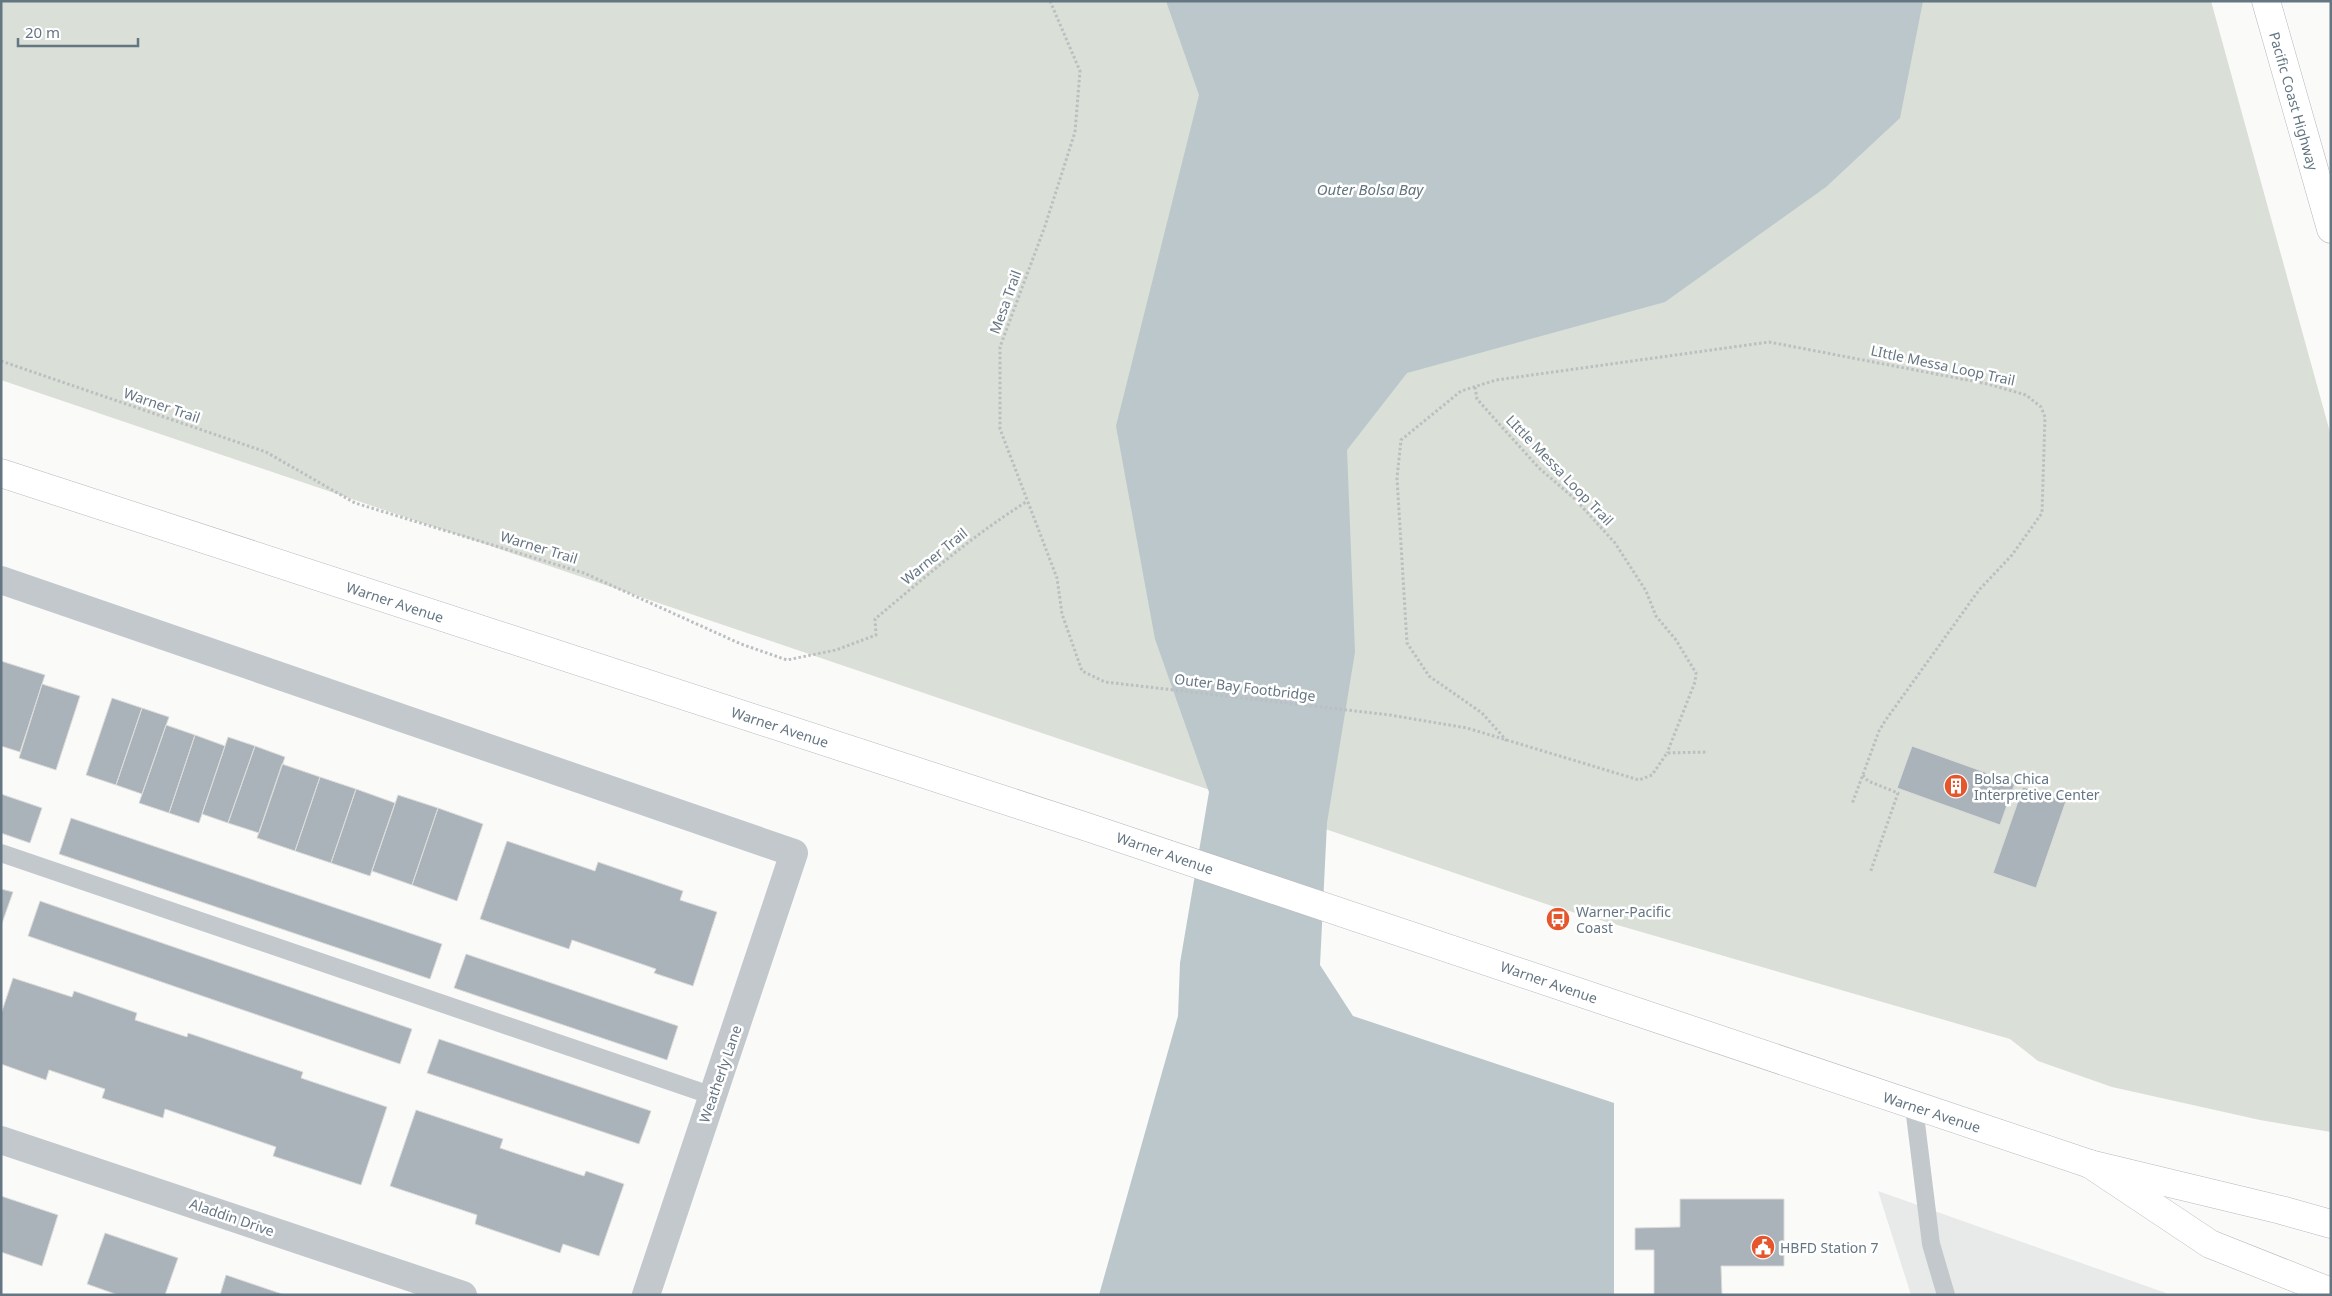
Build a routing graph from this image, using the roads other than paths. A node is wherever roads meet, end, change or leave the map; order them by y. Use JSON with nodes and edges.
{"nodes":[{"id":1,"x":2266,"y":1,"type":"edge"},
{"id":2,"x":2331,"y":230,"type":"edge"},
{"id":3,"x":1,"y":473,"type":"edge"},
{"id":4,"x":1,"y":580,"type":"edge"},
{"id":5,"x":1,"y":853,"type":"edge"},
{"id":6,"x":713,"y":1096,"type":"junction"},
{"id":7,"x":1914,"y":1107,"type":"junction"},
{"id":8,"x":1,"y":1140,"type":"edge"},
{"id":9,"x":2090,"y":1164,"type":"junction"},
{"id":10,"x":2331,"y":1224,"type":"edge"},
{"id":11,"x":2317,"y":1290,"type":"edge"},
{"id":12,"x":463,"y":1295,"type":"edge"},
{"id":13,"x":646,"y":1295,"type":"edge"},
{"id":14,"x":1946,"y":1295,"type":"edge"}],
"edges":[{"from":1,"to":2,"type":"main road","name":"Pacific Coast Highway"},
{"from":3,"to":7,"type":"main road","name":"Warner Avenue"},
{"from":4,"to":6,"type":"street","name":"Weatherly Lane"},
{"from":5,"to":6,"type":"lane"},
{"from":6,"to":13,"type":"street","name":"Weatherly Lane"},
{"from":7,"to":9,"type":"main road","name":"Warner Avenue"},
{"from":7,"to":14,"type":"lane"},
{"from":8,"to":12,"type":"street","name":"Aladdin Drive"},
{"from":9,"to":10,"type":"main road","name":"Warner Avenue"},
{"from":9,"to":11,"type":"main road"}]}
